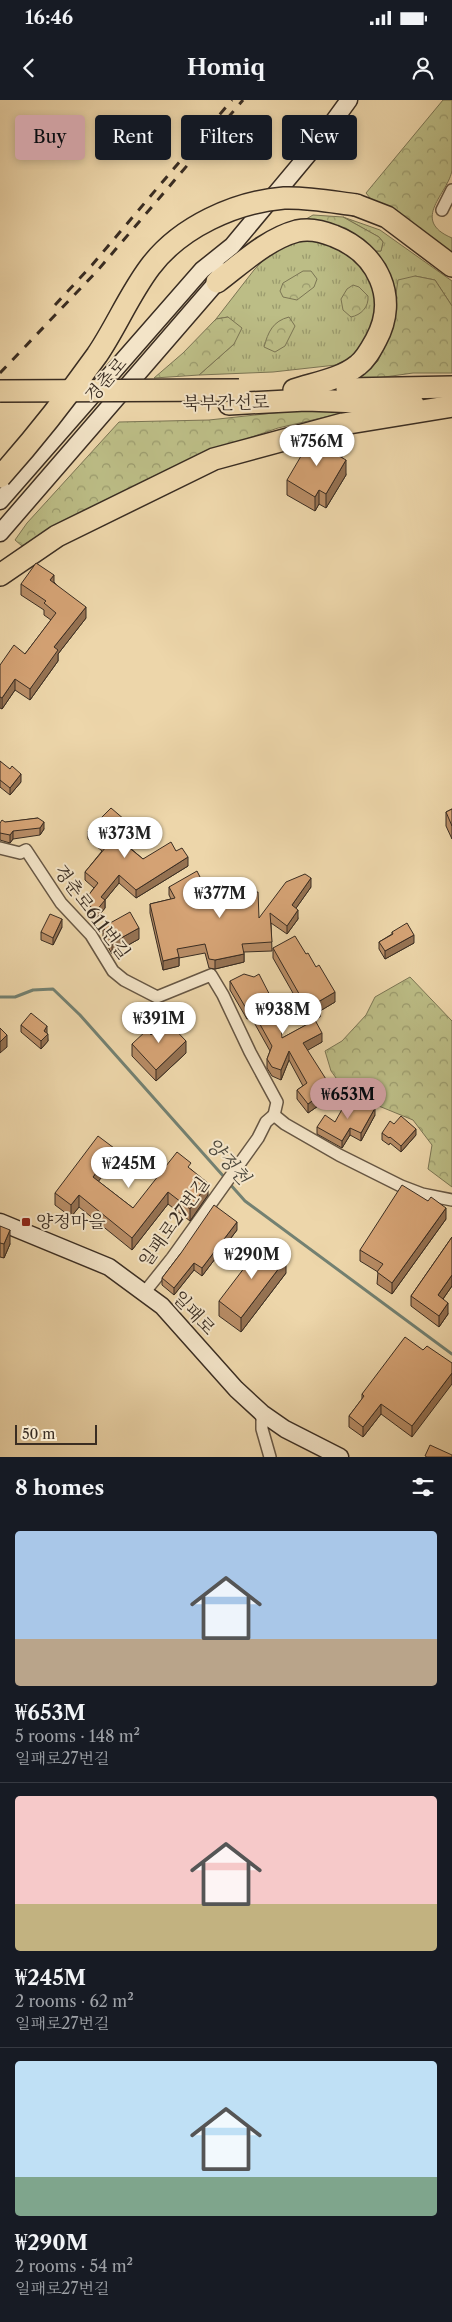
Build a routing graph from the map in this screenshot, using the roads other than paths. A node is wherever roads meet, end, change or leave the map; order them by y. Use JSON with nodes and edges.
{"nodes":[{"id":1,"x":349,"y":100,"type":"edge"},
{"id":2,"x":452,"y":190,"type":"edge"},
{"id":3,"x":442,"y":210,"type":"dead end"},
{"id":4,"x":232,"y":246,"type":"junction"},
{"id":5,"x":452,"y":266,"type":"edge"},
{"id":6,"x":217,"y":282,"type":"junction"},
{"id":7,"x":452,"y":387,"type":"edge"},
{"id":8,"x":294,"y":390,"type":"junction"},
{"id":9,"x":0,"y":391,"type":"edge"},
{"id":10,"x":234,"y":397,"type":"junction"},
{"id":11,"x":0,"y":403,"type":"edge"},
{"id":12,"x":452,"y":406,"type":"edge"},
{"id":13,"x":0,"y":477,"type":"edge"},
{"id":14,"x":0,"y":501,"type":"edge"},
{"id":15,"x":0,"y":533,"type":"edge"},
{"id":16,"x":0,"y":576,"type":"edge"},
{"id":17,"x":0,"y":848,"type":"edge"},
{"id":18,"x":274,"y":1115,"type":"junction"},
{"id":19,"x":452,"y":1200,"type":"edge"},
{"id":20,"x":0,"y":1222,"type":"edge"},
{"id":21,"x":144,"y":1293,"type":"junction"},
{"id":22,"x":262,"y":1413,"type":"junction"},
{"id":23,"x":270,"y":1457,"type":"edge"},
{"id":24,"x":340,"y":1457,"type":"edge"}],
"edges":[{"from":1,"to":4,"type":"main road","name":"경춘로"},
{"from":2,"to":3,"type":"street"},
{"from":4,"to":6,"type":"main road","name":"경춘로"},
{"from":4,"to":14,"type":"main road","name":"경춘로"},
{"from":5,"to":13,"type":"highway","bridge":true},
{"from":6,"to":8,"type":"highway"},
{"from":6,"to":15,"type":"main road","name":"경춘로"},
{"from":7,"to":8,"type":"highway","name":"북부간선로"},
{"from":8,"to":10,"type":"highway","name":"북부간선로"},
{"from":9,"to":10,"type":"highway","name":"북부간선로","bridge":true},
{"from":10,"to":11,"type":"highway","name":"북부간선로"},
{"from":10,"to":12,"type":"highway","name":"북부간선로"},
{"from":12,"to":16,"type":"highway"},
{"from":17,"to":18,"type":"street","name":"경춘로611번길"},
{"from":18,"to":19,"type":"street"},
{"from":18,"to":21,"type":"street","name":"일패로27번길"},
{"from":20,"to":21,"type":"main road","name":"일패로"},
{"from":21,"to":22,"type":"main road","name":"일패로"},
{"from":22,"to":23,"type":"street"},
{"from":22,"to":24,"type":"main road","name":"일패로"}]}
